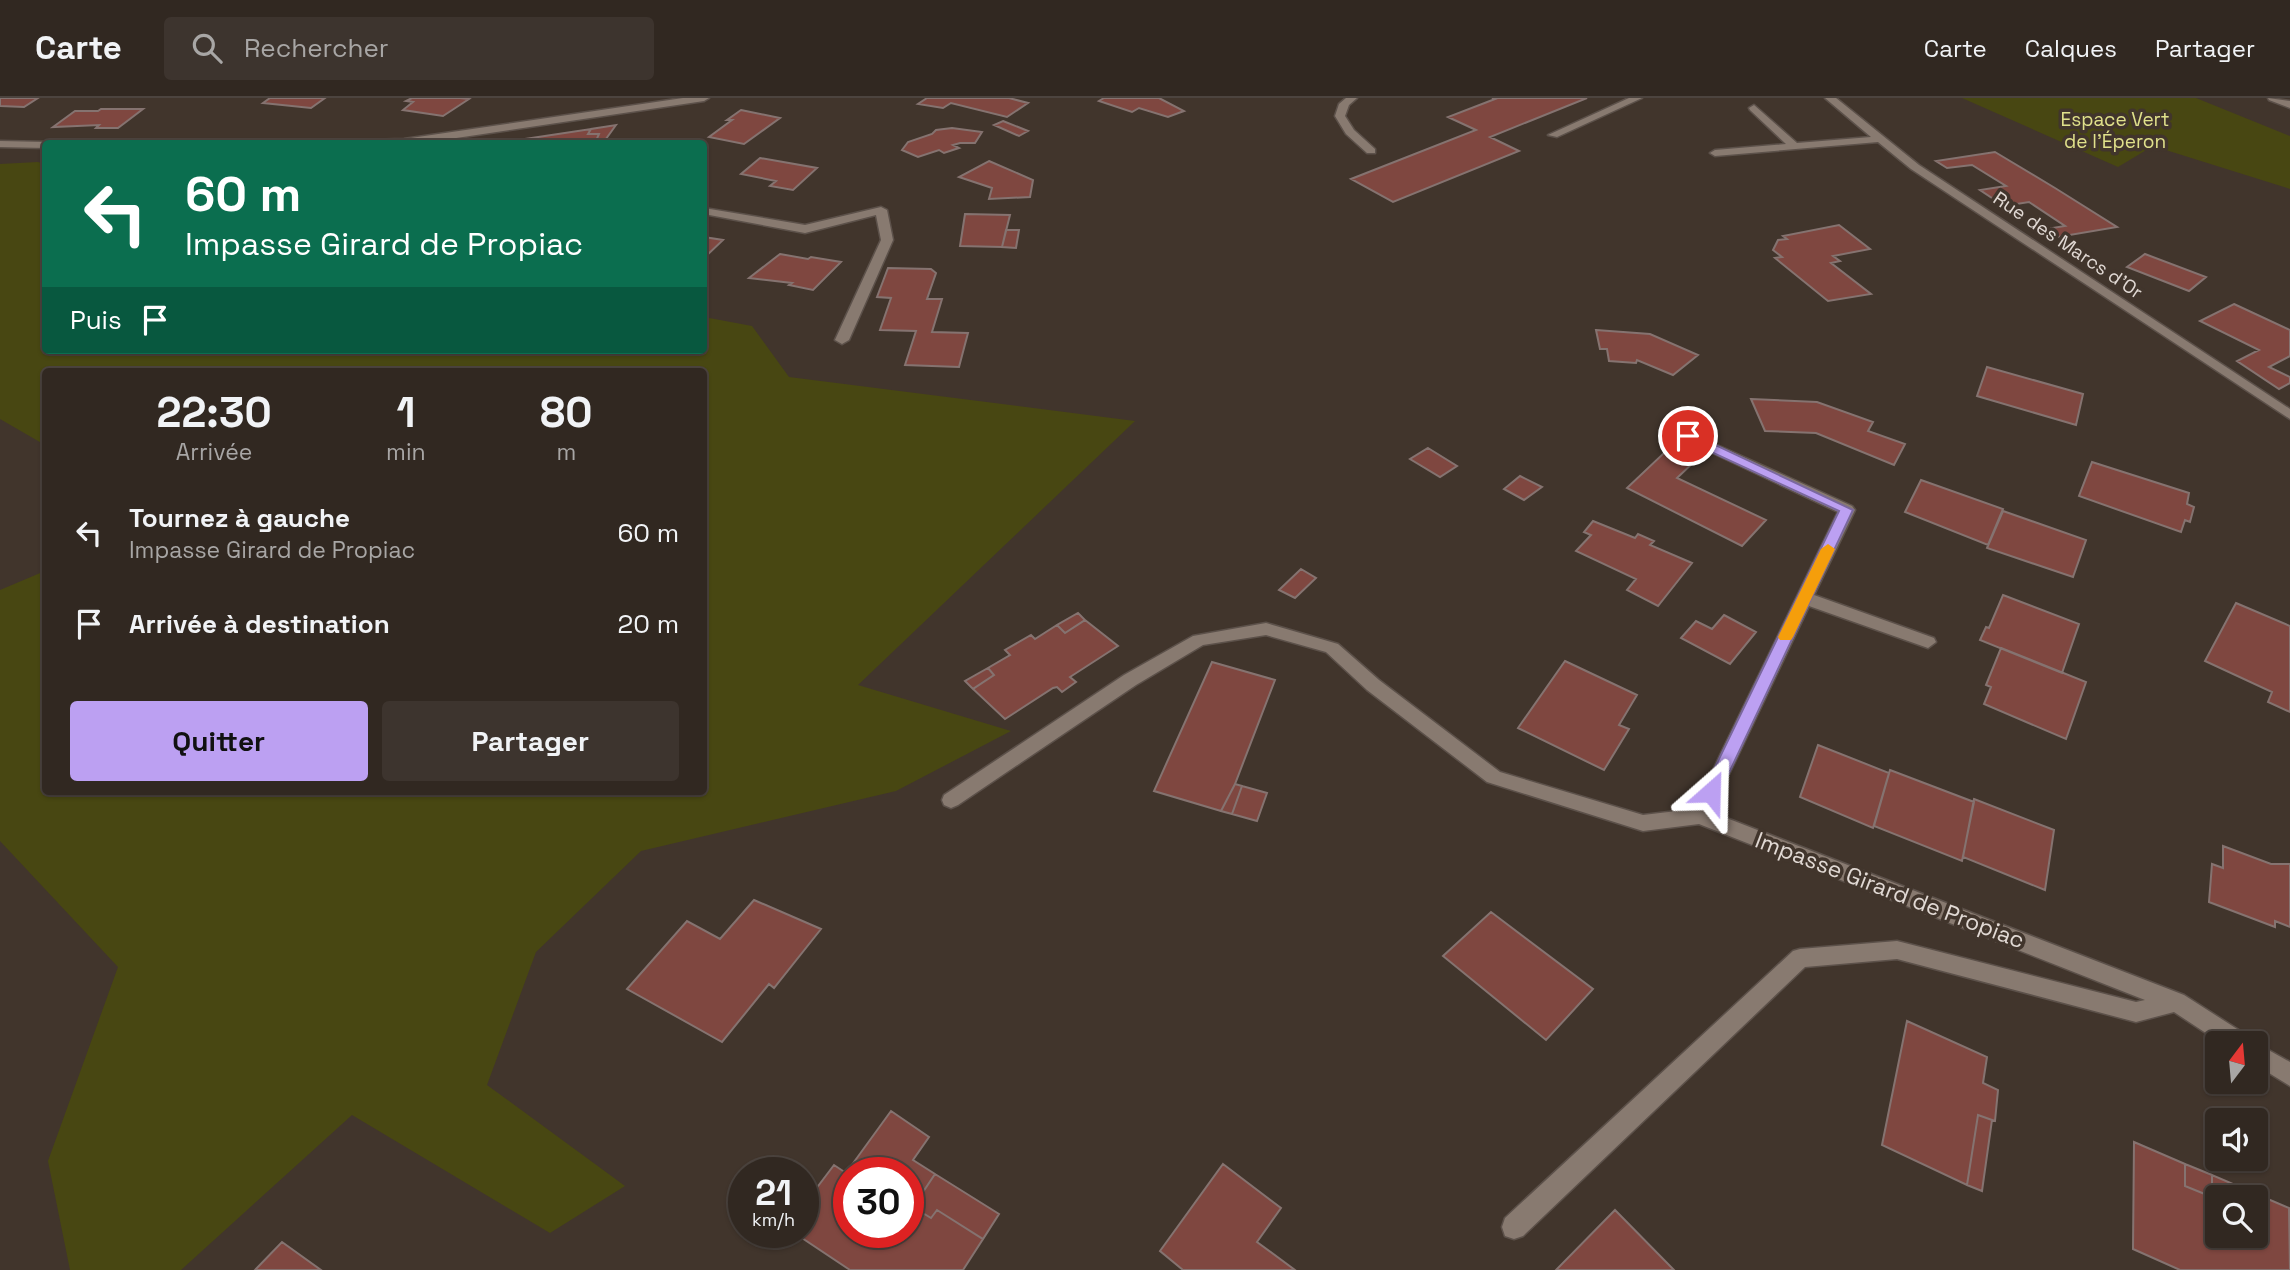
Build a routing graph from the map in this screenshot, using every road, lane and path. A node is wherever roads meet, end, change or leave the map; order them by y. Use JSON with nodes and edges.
{"nodes":[{"id":1,"x":704,"y":98,"type":"edge"},
{"id":2,"x":1352,"y":98,"type":"edge"},
{"id":3,"x":1637,"y":98,"type":"edge"},
{"id":4,"x":1830,"y":98,"type":"edge"},
{"id":5,"x":2273,"y":98,"type":"edge"},
{"id":6,"x":2290,"y":105,"type":"edge"},
{"id":7,"x":1754,"y":108,"type":"dead end"},
{"id":8,"x":1553,"y":135,"type":"dead end"},
{"id":9,"x":1881,"y":139,"type":"junction"},
{"id":10,"x":426,"y":140,"type":"edge"},
{"id":11,"x":0,"y":144,"type":"edge"},
{"id":12,"x":42,"y":145,"type":"edge"},
{"id":13,"x":1794,"y":146,"type":"junction"},
{"id":14,"x":1371,"y":151,"type":"dead end"},
{"id":15,"x":1715,"y":153,"type":"dead end"},
{"id":16,"x":707,"y":212,"type":"edge"},
{"id":17,"x":842,"y":340,"type":"dead end"},
{"id":18,"x":2290,"y":415,"type":"edge"},
{"id":19,"x":1688,"y":436,"type":"dead end"},
{"id":20,"x":1804,"y":598,"type":"junction"},
{"id":21,"x":1928,"y":642,"type":"dead end"},
{"id":22,"x":951,"y":800,"type":"dead end"},
{"id":23,"x":1700,"y":816,"type":"junction"},
{"id":24,"x":2176,"y":1002,"type":"junction"},
{"id":25,"x":2221,"y":1031,"type":"edge"},
{"id":26,"x":2268,"y":1061,"type":"edge"},
{"id":27,"x":2290,"y":1075,"type":"edge"},
{"id":28,"x":1514,"y":1227,"type":"dead end"}],
"edges":[{"from":1,"to":10,"type":"street"},
{"from":2,"to":14,"type":"street"},
{"from":3,"to":8,"type":"street"},
{"from":4,"to":9,"type":"street","name":"Rue des Marcs d'Or"},
{"from":5,"to":6,"type":"street"},
{"from":7,"to":13,"type":"street"},
{"from":9,"to":13,"type":"street"},
{"from":9,"to":18,"type":"street","name":"Rue des Marcs d'Or"},
{"from":11,"to":12,"type":"street"},
{"from":13,"to":15,"type":"street"},
{"from":16,"to":17,"type":"street"},
{"from":19,"to":20,"type":"street"},
{"from":20,"to":21,"type":"street"},
{"from":20,"to":23,"type":"street"},
{"from":22,"to":23,"type":"street"},
{"from":23,"to":24,"type":"street","name":"Impasse Girard de Propiac"},
{"from":24,"to":25,"type":"street","name":"Impasse Girard de Propiac"},
{"from":24,"to":28,"type":"street"},
{"from":26,"to":27,"type":"street"}]}
